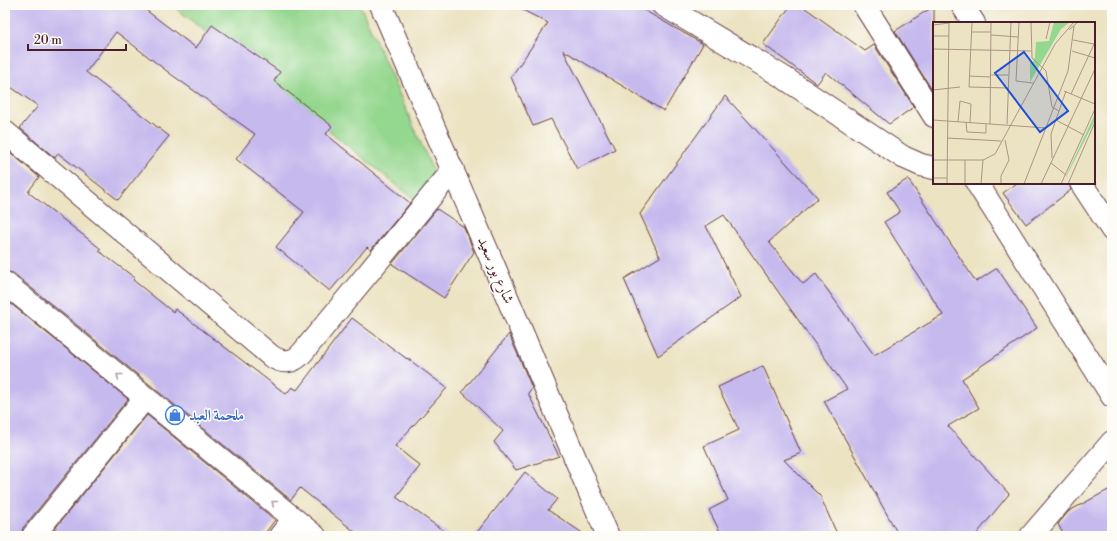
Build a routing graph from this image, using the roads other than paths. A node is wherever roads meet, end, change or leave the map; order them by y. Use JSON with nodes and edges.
{"nodes":[{"id":1,"x":381,"y":5,"type":"edge"},
{"id":2,"x":663,"y":5,"type":"edge"},
{"id":3,"x":864,"y":5,"type":"edge"},
{"id":4,"x":962,"y":5,"type":"edge"},
{"id":5,"x":973,"y":22,"type":"edge"},
{"id":6,"x":933,"y":114,"type":"edge"},
{"id":7,"x":5,"y":132,"type":"edge"},
{"id":8,"x":933,"y":168,"type":"edge"},
{"id":9,"x":453,"y":170,"type":"junction"},
{"id":10,"x":978,"y":184,"type":"edge"},
{"id":11,"x":1082,"y":184,"type":"edge"},
{"id":12,"x":1112,"y":230,"type":"edge"},
{"id":13,"x":5,"y":283,"type":"edge"},
{"id":14,"x":1112,"y":396,"type":"edge"},
{"id":15,"x":145,"y":398,"type":"junction"},
{"id":16,"x":1112,"y":442,"type":"edge"},
{"id":17,"x":294,"y":519,"type":"junction"},
{"id":18,"x":33,"y":536,"type":"edge"},
{"id":19,"x":280,"y":536,"type":"edge"},
{"id":20,"x":315,"y":536,"type":"edge"},
{"id":21,"x":608,"y":536,"type":"edge"},
{"id":22,"x":1031,"y":536,"type":"edge"}],
"edges":[{"from":1,"to":9,"type":"street","name":"شارع بور سعيد"},
{"from":2,"to":8,"type":"street"},
{"from":3,"to":6,"type":"street"},
{"from":4,"to":5,"type":"street"},
{"from":7,"to":9,"type":"street"},
{"from":9,"to":21,"type":"street","name":"شارع بور سعيد"},
{"from":10,"to":14,"type":"street"},
{"from":11,"to":12,"type":"street"},
{"from":15,"to":13,"type":"street","one_way":true},
{"from":17,"to":15,"type":"street","one_way":true},
{"from":15,"to":18,"type":"street"},
{"from":16,"to":22,"type":"street"},
{"from":17,"to":19,"type":"street"},
{"from":17,"to":20,"type":"street"}]}
